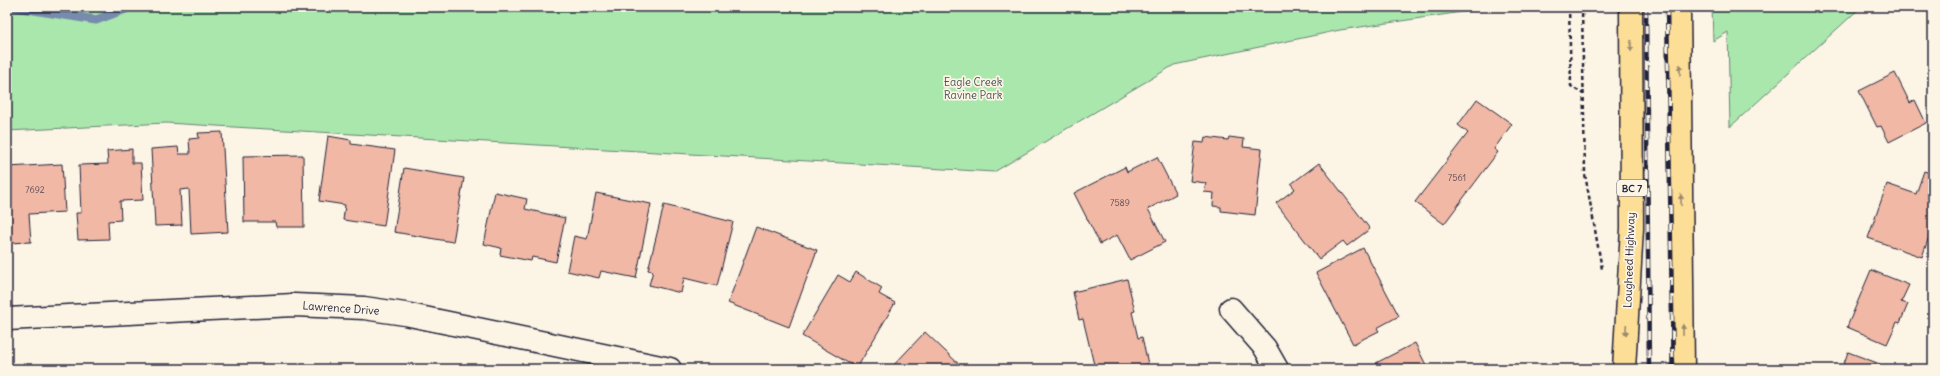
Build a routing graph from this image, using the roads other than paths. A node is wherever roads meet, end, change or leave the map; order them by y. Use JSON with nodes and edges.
{"nodes":[{"id":1,"x":1631,"y":7,"type":"edge"},
{"id":2,"x":1679,"y":7,"type":"edge"},
{"id":3,"x":1231,"y":308,"type":"dead end"},
{"id":4,"x":7,"y":320,"type":"edge"},
{"id":5,"x":670,"y":369,"type":"edge"},
{"id":6,"x":1277,"y":369,"type":"edge"},
{"id":7,"x":1624,"y":369,"type":"edge"},
{"id":8,"x":1683,"y":369,"type":"edge"}],
"edges":[{"from":1,"to":7,"type":"main road","name":"Lougheed Highway","number":"BC 7","one_way":true},
{"from":8,"to":2,"type":"main road","one_way":true},
{"from":3,"to":6,"type":"street"},
{"from":4,"to":5,"type":"street","name":"Lawrence Drive"}]}
